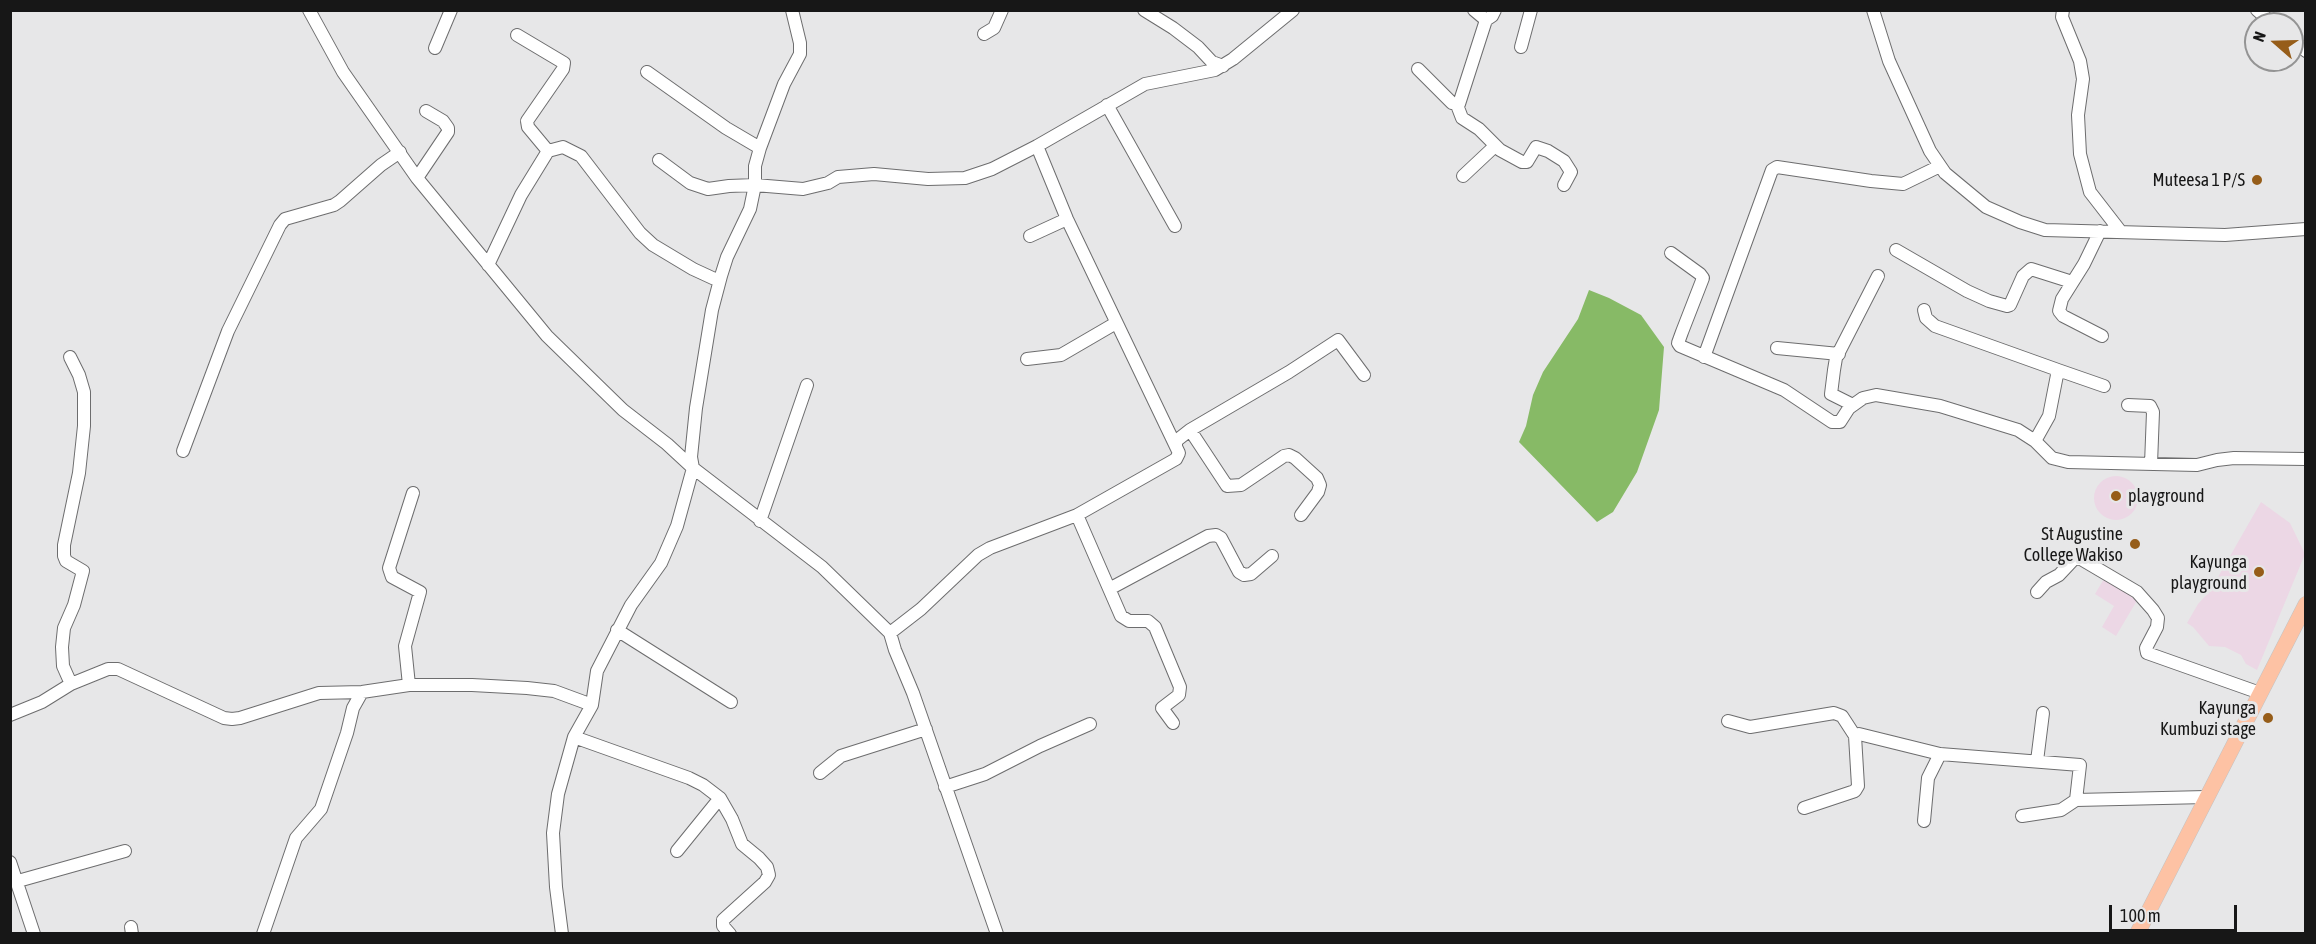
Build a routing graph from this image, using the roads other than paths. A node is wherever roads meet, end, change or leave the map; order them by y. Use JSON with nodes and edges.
{"nodes":[{"id":1,"x":309,"y":10,"type":"edge"},
{"id":2,"x":451,"y":10,"type":"edge"},
{"id":3,"x":792,"y":10,"type":"edge"},
{"id":4,"x":1002,"y":10,"type":"edge"},
{"id":5,"x":1144,"y":10,"type":"edge"},
{"id":6,"x":1293,"y":10,"type":"edge"},
{"id":7,"x":1474,"y":10,"type":"edge"},
{"id":8,"x":1495,"y":10,"type":"edge"},
{"id":9,"x":1531,"y":10,"type":"edge"},
{"id":10,"x":1873,"y":10,"type":"edge"},
{"id":11,"x":2063,"y":10,"type":"edge"},
{"id":12,"x":1486,"y":20,"type":"junction"},
{"id":13,"x":984,"y":34,"type":"dead end"},
{"id":14,"x":516,"y":35,"type":"dead end"},
{"id":15,"x":1521,"y":47,"type":"dead end"},
{"id":16,"x":435,"y":48,"type":"dead end"},
{"id":17,"x":1223,"y":66,"type":"junction"},
{"id":18,"x":1418,"y":69,"type":"dead end"},
{"id":19,"x":647,"y":72,"type":"dead end"},
{"id":20,"x":1107,"y":105,"type":"junction"},
{"id":21,"x":1457,"y":105,"type":"junction"},
{"id":22,"x":426,"y":111,"type":"dead end"},
{"id":23,"x":1036,"y":146,"type":"junction"},
{"id":24,"x":1495,"y":146,"type":"junction"},
{"id":25,"x":760,"y":148,"type":"junction"},
{"id":26,"x":548,"y":151,"type":"junction"},
{"id":27,"x":399,"y":152,"type":"junction"},
{"id":28,"x":659,"y":160,"type":"dead end"},
{"id":29,"x":1940,"y":166,"type":"junction"},
{"id":30,"x":1463,"y":176,"type":"dead end"},
{"id":31,"x":417,"y":178,"type":"junction"},
{"id":32,"x":755,"y":185,"type":"junction"},
{"id":33,"x":1564,"y":185,"type":"dead end"},
{"id":34,"x":1067,"y":219,"type":"junction"},
{"id":35,"x":1175,"y":226,"type":"dead end"},
{"id":36,"x":2306,"y":229,"type":"edge"},
{"id":37,"x":2100,"y":231,"type":"junction"},
{"id":38,"x":2121,"y":232,"type":"junction"},
{"id":39,"x":1029,"y":236,"type":"dead end"},
{"id":40,"x":1896,"y":250,"type":"dead end"},
{"id":41,"x":1671,"y":254,"type":"dead end"},
{"id":42,"x":488,"y":265,"type":"junction"},
{"id":43,"x":1878,"y":276,"type":"dead end"},
{"id":44,"x":719,"y":281,"type":"junction"},
{"id":45,"x":2072,"y":282,"type":"junction"},
{"id":46,"x":1924,"y":310,"type":"dead end"},
{"id":47,"x":1116,"y":323,"type":"junction"},
{"id":48,"x":2102,"y":336,"type":"dead end"},
{"id":49,"x":1777,"y":348,"type":"dead end"},
{"id":50,"x":1839,"y":354,"type":"junction"},
{"id":51,"x":70,"y":357,"type":"dead end"},
{"id":52,"x":1704,"y":357,"type":"junction"},
{"id":53,"x":1027,"y":359,"type":"dead end"},
{"id":54,"x":2058,"y":370,"type":"junction"},
{"id":55,"x":1364,"y":375,"type":"dead end"},
{"id":56,"x":807,"y":385,"type":"dead end"},
{"id":57,"x":2104,"y":386,"type":"dead end"},
{"id":58,"x":1853,"y":405,"type":"junction"},
{"id":59,"x":2128,"y":405,"type":"dead end"},
{"id":60,"x":1190,"y":430,"type":"junction"},
{"id":61,"x":2035,"y":441,"type":"junction"},
{"id":62,"x":1176,"y":445,"type":"junction"},
{"id":63,"x":183,"y":451,"type":"dead end"},
{"id":64,"x":2306,"y":459,"type":"edge"},
{"id":65,"x":2151,"y":464,"type":"junction"},
{"id":66,"x":693,"y":468,"type":"junction"},
{"id":67,"x":413,"y":493,"type":"dead end"},
{"id":68,"x":1077,"y":514,"type":"junction"},
{"id":69,"x":1301,"y":515,"type":"dead end"},
{"id":70,"x":760,"y":521,"type":"junction"},
{"id":71,"x":1272,"y":556,"type":"dead end"},
{"id":72,"x":1110,"y":588,"type":"junction"},
{"id":73,"x":2037,"y":592,"type":"dead end"},
{"id":74,"x":2306,"y":604,"type":"edge"},
{"id":75,"x":617,"y":630,"type":"junction"},
{"id":76,"x":890,"y":633,"type":"junction"},
{"id":77,"x":71,"y":684,"type":"junction"},
{"id":78,"x":409,"y":685,"type":"junction"},
{"id":79,"x":362,"y":692,"type":"junction"},
{"id":80,"x":2260,"y":693,"type":"junction"},
{"id":81,"x":731,"y":702,"type":"dead end"},
{"id":82,"x":592,"y":705,"type":"junction"},
{"id":83,"x":2043,"y":713,"type":"dead end"},
{"id":84,"x":10,"y":715,"type":"edge"},
{"id":85,"x":1728,"y":720,"type":"dead end"},
{"id":86,"x":1090,"y":723,"type":"dead end"},
{"id":87,"x":1173,"y":723,"type":"dead end"},
{"id":88,"x":926,"y":729,"type":"junction"},
{"id":89,"x":1855,"y":736,"type":"junction"},
{"id":90,"x":574,"y":737,"type":"junction"},
{"id":91,"x":1940,"y":754,"type":"junction"},
{"id":92,"x":2037,"y":761,"type":"junction"},
{"id":93,"x":820,"y":773,"type":"dead end"},
{"id":94,"x":945,"y":787,"type":"junction"},
{"id":95,"x":2206,"y":797,"type":"junction"},
{"id":96,"x":720,"y":798,"type":"junction"},
{"id":97,"x":2076,"y":800,"type":"junction"},
{"id":98,"x":1804,"y":808,"type":"dead end"},
{"id":99,"x":2022,"y":816,"type":"dead end"},
{"id":100,"x":1923,"y":821,"type":"dead end"},
{"id":101,"x":125,"y":851,"type":"dead end"},
{"id":102,"x":678,"y":851,"type":"dead end"},
{"id":103,"x":10,"y":862,"type":"edge"},
{"id":104,"x":18,"y":881,"type":"junction"},
{"id":105,"x":34,"y":933,"type":"edge"},
{"id":106,"x":263,"y":933,"type":"edge"},
{"id":107,"x":562,"y":933,"type":"edge"},
{"id":108,"x":730,"y":933,"type":"edge"},
{"id":109,"x":997,"y":933,"type":"edge"},
{"id":110,"x":2136,"y":933,"type":"edge"}],
"edges":[{"from":1,"to":27,"type":"street"},
{"from":2,"to":16,"type":"street"},
{"from":3,"to":25,"type":"street"},
{"from":4,"to":13,"type":"street"},
{"from":5,"to":17,"type":"street"},
{"from":6,"to":17,"type":"street"},
{"from":7,"to":12,"type":"street"},
{"from":8,"to":12,"type":"street"},
{"from":9,"to":15,"type":"street"},
{"from":10,"to":29,"type":"street"},
{"from":11,"to":38,"type":"street"},
{"from":12,"to":21,"type":"street"},
{"from":14,"to":26,"type":"street"},
{"from":17,"to":20,"type":"street"},
{"from":18,"to":21,"type":"street"},
{"from":19,"to":25,"type":"street"},
{"from":20,"to":23,"type":"street"},
{"from":20,"to":35,"type":"street"},
{"from":21,"to":24,"type":"street"},
{"from":22,"to":31,"type":"street"},
{"from":23,"to":32,"type":"street"},
{"from":23,"to":34,"type":"street"},
{"from":24,"to":30,"type":"street"},
{"from":24,"to":33,"type":"street"},
{"from":25,"to":32,"type":"street"},
{"from":26,"to":42,"type":"street"},
{"from":26,"to":44,"type":"street"},
{"from":27,"to":31,"type":"street"},
{"from":27,"to":63,"type":"street"},
{"from":28,"to":32,"type":"street"},
{"from":29,"to":37,"type":"street"},
{"from":29,"to":52,"type":"street"},
{"from":31,"to":42,"type":"street"},
{"from":32,"to":44,"type":"street"},
{"from":34,"to":39,"type":"street"},
{"from":34,"to":47,"type":"street"},
{"from":36,"to":38,"type":"street"},
{"from":37,"to":38,"type":"street"},
{"from":37,"to":45,"type":"street"},
{"from":40,"to":45,"type":"street"},
{"from":41,"to":52,"type":"street"},
{"from":42,"to":66,"type":"street"},
{"from":43,"to":50,"type":"street"},
{"from":44,"to":66,"type":"street"},
{"from":45,"to":48,"type":"street"},
{"from":46,"to":54,"type":"street"},
{"from":47,"to":53,"type":"street"},
{"from":47,"to":62,"type":"street"},
{"from":49,"to":50,"type":"street"},
{"from":50,"to":58,"type":"street"},
{"from":51,"to":77,"type":"street"},
{"from":52,"to":58,"type":"street"},
{"from":54,"to":57,"type":"street"},
{"from":54,"to":61,"type":"street"},
{"from":55,"to":60,"type":"street"},
{"from":56,"to":70,"type":"street"},
{"from":58,"to":61,"type":"street"},
{"from":59,"to":65,"type":"street"},
{"from":60,"to":62,"type":"street"},
{"from":60,"to":69,"type":"street"},
{"from":61,"to":65,"type":"street"},
{"from":62,"to":68,"type":"street"},
{"from":64,"to":65,"type":"street"},
{"from":66,"to":70,"type":"street"},
{"from":66,"to":75,"type":"street"},
{"from":67,"to":78,"type":"street"},
{"from":68,"to":72,"type":"street"},
{"from":68,"to":76,"type":"street"},
{"from":70,"to":76,"type":"street"},
{"from":71,"to":72,"type":"street"},
{"from":72,"to":87,"type":"street"},
{"from":73,"to":80,"type":"street"},
{"from":74,"to":80,"type":"main road"},
{"from":75,"to":81,"type":"street"},
{"from":75,"to":82,"type":"street"},
{"from":76,"to":88,"type":"street"},
{"from":77,"to":79,"type":"street"},
{"from":77,"to":84,"type":"street"},
{"from":78,"to":79,"type":"street"},
{"from":78,"to":82,"type":"street"},
{"from":79,"to":106,"type":"street"},
{"from":80,"to":95,"type":"main road"},
{"from":82,"to":90,"type":"street"},
{"from":83,"to":92,"type":"street"},
{"from":85,"to":89,"type":"street"},
{"from":86,"to":94,"type":"street"},
{"from":88,"to":93,"type":"street"},
{"from":88,"to":94,"type":"street"},
{"from":89,"to":91,"type":"street"},
{"from":89,"to":98,"type":"street"},
{"from":90,"to":96,"type":"street"},
{"from":90,"to":107,"type":"street"},
{"from":91,"to":92,"type":"street"},
{"from":91,"to":100,"type":"street"},
{"from":92,"to":97,"type":"street"},
{"from":94,"to":109,"type":"street"},
{"from":95,"to":97,"type":"street"},
{"from":95,"to":110,"type":"main road"},
{"from":96,"to":102,"type":"street"},
{"from":96,"to":108,"type":"street"},
{"from":97,"to":99,"type":"street"},
{"from":101,"to":104,"type":"street"},
{"from":103,"to":104,"type":"street"},
{"from":104,"to":105,"type":"street"}]}
